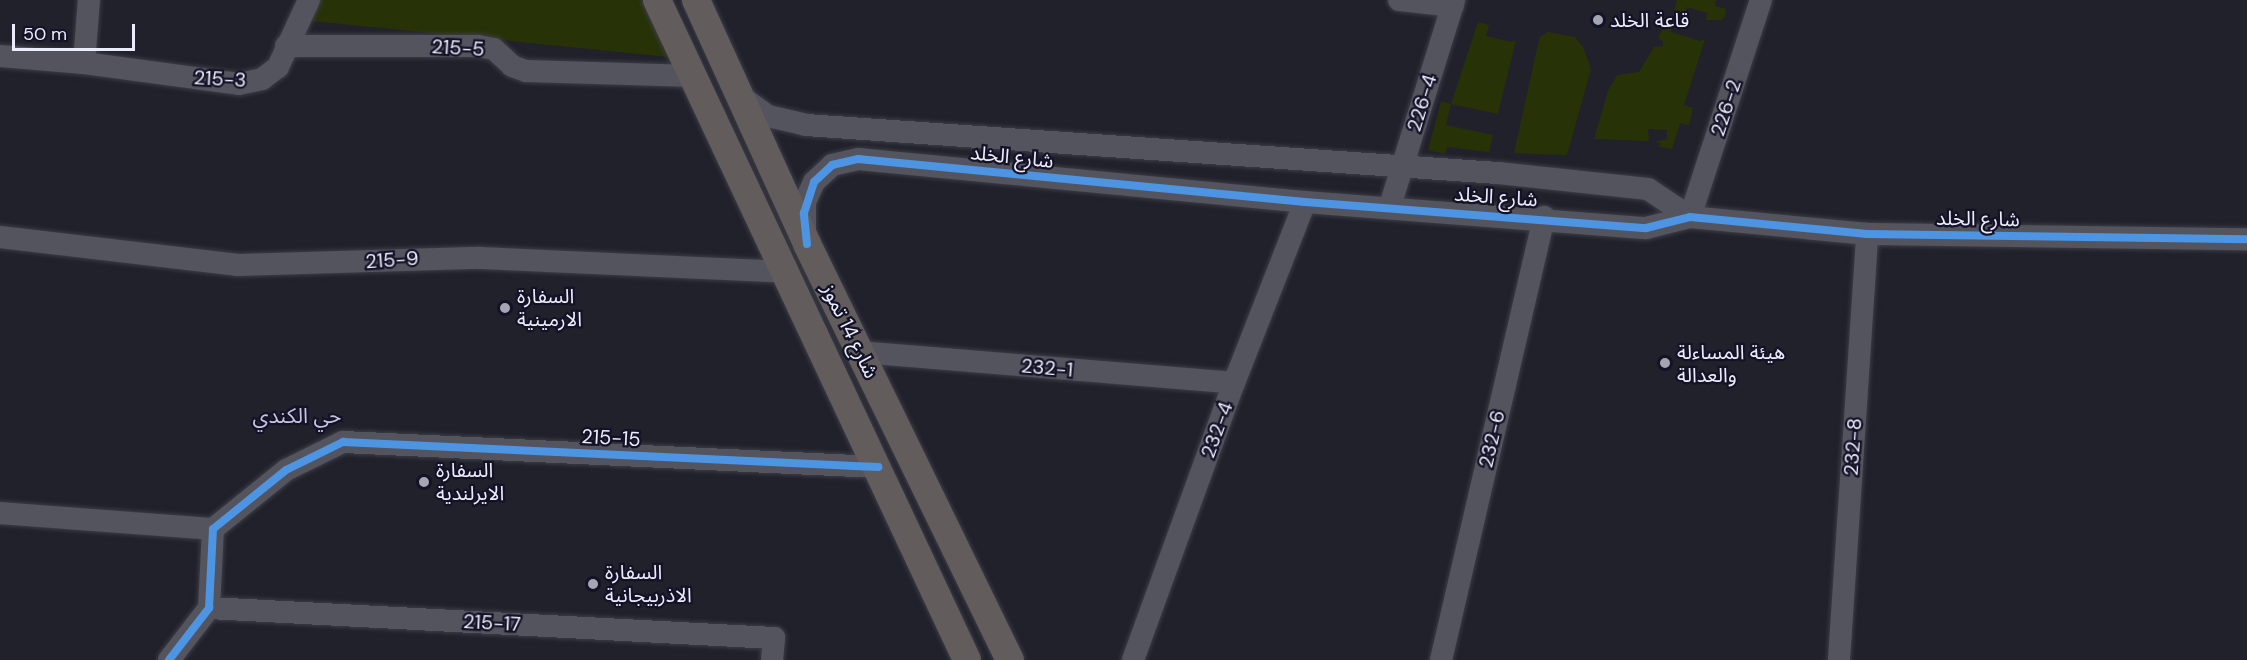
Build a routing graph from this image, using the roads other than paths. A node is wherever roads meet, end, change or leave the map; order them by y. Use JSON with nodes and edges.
{"nodes":[{"id":1,"x":89,"y":0,"type":"edge"},
{"id":2,"x":309,"y":0,"type":"edge"},
{"id":3,"x":657,"y":0,"type":"edge"},
{"id":4,"x":696,"y":0,"type":"edge"},
{"id":5,"x":1399,"y":0,"type":"edge"},
{"id":6,"x":1761,"y":0,"type":"edge"},
{"id":7,"x":1454,"y":3,"type":"edge"},
{"id":8,"x":286,"y":46,"type":"junction"},
{"id":9,"x":0,"y":56,"type":"edge"},
{"id":10,"x":84,"y":63,"type":"junction"},
{"id":11,"x":694,"y":76,"type":"junction"},
{"id":12,"x":738,"y":95,"type":"junction"},
{"id":13,"x":1402,"y":168,"type":"junction"},
{"id":14,"x":1305,"y":202,"type":"junction"},
{"id":15,"x":1390,"y":206,"type":"junction"},
{"id":16,"x":1544,"y":217,"type":"junction"},
{"id":17,"x":1690,"y":217,"type":"junction"},
{"id":18,"x":1867,"y":234,"type":"junction"},
{"id":19,"x":0,"y":237,"type":"edge"},
{"id":20,"x":2247,"y":238,"type":"edge"},
{"id":21,"x":807,"y":244,"type":"junction"},
{"id":22,"x":786,"y":272,"type":"junction"},
{"id":23,"x":860,"y":352,"type":"junction"},
{"id":24,"x":1234,"y":383,"type":"junction"},
{"id":25,"x":878,"y":467,"type":"junction"},
{"id":26,"x":0,"y":513,"type":"edge"},
{"id":27,"x":213,"y":529,"type":"junction"},
{"id":28,"x":210,"y":608,"type":"junction"},
{"id":29,"x":773,"y":649,"type":"edge"},
{"id":30,"x":169,"y":660,"type":"edge"},
{"id":31,"x":967,"y":660,"type":"edge"},
{"id":32,"x":1010,"y":660,"type":"edge"},
{"id":33,"x":1133,"y":660,"type":"edge"},
{"id":34,"x":1441,"y":660,"type":"edge"},
{"id":35,"x":1839,"y":660,"type":"edge"}],
"edges":[{"from":1,"to":10,"type":"street"},
{"from":2,"to":8,"type":"street","name":"215-3"},
{"from":3,"to":11,"type":"main road","name":"شارع 14 تموز"},
{"from":4,"to":12,"type":"main road","name":"شارع 14 تموز"},
{"from":5,"to":7,"type":"street"},
{"from":6,"to":17,"type":"street","name":"226-2"},
{"from":7,"to":13,"type":"street","name":"226-4"},
{"from":8,"to":10,"type":"street","name":"215-3"},
{"from":8,"to":11,"type":"street","name":"215-5"},
{"from":9,"to":10,"type":"street","name":"215-3"},
{"from":11,"to":22,"type":"main road","name":"شارع 14 تموز"},
{"from":12,"to":13,"type":"street","name":"شارع الخلد"},
{"from":12,"to":21,"type":"main road","name":"شارع 14 تموز"},
{"from":13,"to":15,"type":"street","name":"226-4"},
{"from":13,"to":17,"type":"street","name":"شارع الخلد"},
{"from":14,"to":15,"type":"street","name":"شارع الخلد"},
{"from":14,"to":21,"type":"street","name":"شارع الخلد"},
{"from":14,"to":24,"type":"street","name":"232-4"},
{"from":15,"to":16,"type":"street","name":"شارع الخلد"},
{"from":16,"to":17,"type":"street","name":"شارع الخلد"},
{"from":16,"to":34,"type":"street","name":"232-6"},
{"from":17,"to":18,"type":"street","name":"شارع الخلد"},
{"from":18,"to":20,"type":"street","name":"شارع الخلد"},
{"from":18,"to":35,"type":"street","name":"232-8"},
{"from":19,"to":22,"type":"street","name":"215-9"},
{"from":21,"to":23,"type":"main road","name":"شارع 14 تموز"},
{"from":22,"to":25,"type":"main road","name":"شارع 14 تموز"},
{"from":23,"to":24,"type":"street","name":"232-1"},
{"from":23,"to":32,"type":"main road","name":"شارع 14 تموز"},
{"from":24,"to":33,"type":"street","name":"232-4"},
{"from":25,"to":27,"type":"street","name":"215-15"},
{"from":25,"to":31,"type":"main road","name":"شارع 14 تموز"},
{"from":26,"to":27,"type":"street"},
{"from":27,"to":28,"type":"street"},
{"from":28,"to":29,"type":"street","name":"215-17"},
{"from":28,"to":30,"type":"street"}]}
